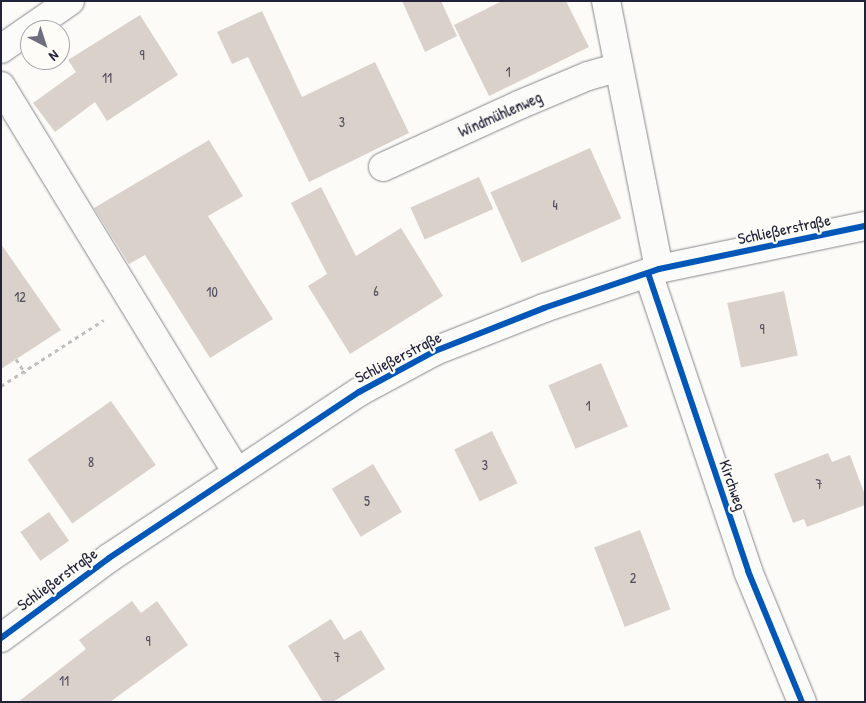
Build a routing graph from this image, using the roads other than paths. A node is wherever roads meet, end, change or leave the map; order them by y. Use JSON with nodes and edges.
{"nodes":[{"id":1,"x":70,"y":1,"type":"edge"},
{"id":2,"x":606,"y":1,"type":"edge"},
{"id":3,"x":1,"y":49,"type":"edge"},
{"id":4,"x":619,"y":67,"type":"junction"},
{"id":5,"x":1,"y":86,"type":"edge"},
{"id":6,"x":383,"y":167,"type":"dead end"},
{"id":7,"x":865,"y":226,"type":"edge"},
{"id":8,"x":654,"y":271,"type":"junction"},
{"id":9,"x":237,"y":473,"type":"junction"},
{"id":10,"x":1,"y":638,"type":"edge"},
{"id":11,"x":802,"y":702,"type":"edge"}],
"edges":[{"from":1,"to":3,"type":"street"},
{"from":2,"to":4,"type":"street"},
{"from":4,"to":6,"type":"street","name":"Windmühlenweg"},
{"from":4,"to":8,"type":"street"},
{"from":5,"to":9,"type":"street"},
{"from":7,"to":8,"type":"street","name":"Schließerstraße"},
{"from":8,"to":9,"type":"street","name":"Schließerstraße"},
{"from":8,"to":11,"type":"street","name":"Kirchweg"},
{"from":9,"to":10,"type":"street","name":"Schließerstraße"}]}
